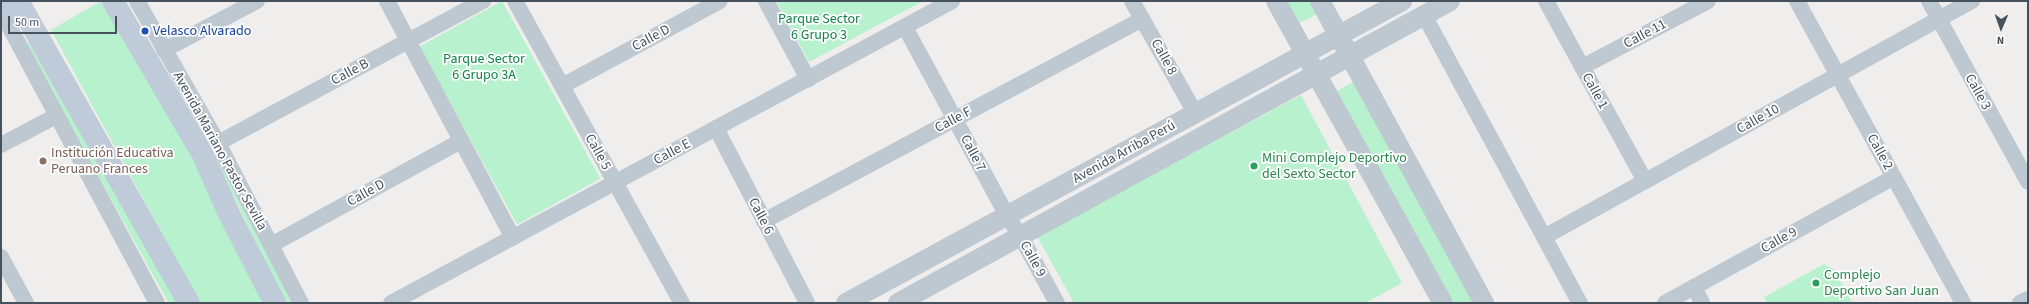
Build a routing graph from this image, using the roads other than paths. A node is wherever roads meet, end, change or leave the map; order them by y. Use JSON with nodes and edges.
{"nodes":[{"id":1,"x":113,"y":1,"type":"edge"},
{"id":2,"x":137,"y":1,"type":"edge"},
{"id":3,"x":257,"y":1,"type":"edge"},
{"id":4,"x":387,"y":1,"type":"edge"},
{"id":5,"x":483,"y":1,"type":"edge"},
{"id":6,"x":515,"y":1,"type":"edge"},
{"id":7,"x":720,"y":1,"type":"edge"},
{"id":8,"x":766,"y":1,"type":"edge"},
{"id":9,"x":952,"y":1,"type":"edge"},
{"id":10,"x":1132,"y":1,"type":"edge"},
{"id":11,"x":1276,"y":1,"type":"edge"},
{"id":12,"x":1320,"y":1,"type":"edge"},
{"id":13,"x":1402,"y":1,"type":"edge"},
{"id":14,"x":1450,"y":1,"type":"edge"},
{"id":15,"x":1546,"y":1,"type":"edge"},
{"id":16,"x":1708,"y":1,"type":"edge"},
{"id":17,"x":1797,"y":1,"type":"edge"},
{"id":18,"x":1929,"y":1,"type":"edge"},
{"id":19,"x":1972,"y":1,"type":"edge"},
{"id":20,"x":10,"y":6,"type":"edge"},
{"id":21,"x":1424,"y":15,"type":"junction"},
{"id":22,"x":1142,"y":19,"type":"junction"},
{"id":23,"x":1939,"y":19,"type":"junction"},
{"id":24,"x":905,"y":27,"type":"junction"},
{"id":25,"x":1338,"y":35,"type":"junction"},
{"id":26,"x":408,"y":41,"type":"junction"},
{"id":27,"x":164,"y":50,"type":"junction"},
{"id":28,"x":1304,"y":53,"type":"junction"},
{"id":29,"x":1349,"y":57,"type":"junction"},
{"id":30,"x":1582,"y":67,"type":"junction"},
{"id":31,"x":1317,"y":74,"type":"junction"},
{"id":32,"x":1838,"y":75,"type":"junction"},
{"id":33,"x":808,"y":79,"type":"junction"},
{"id":34,"x":562,"y":86,"type":"junction"},
{"id":35,"x":1195,"y":112,"type":"junction"},
{"id":36,"x":56,"y":116,"type":"junction"},
{"id":37,"x":955,"y":119,"type":"junction"},
{"id":38,"x":716,"y":128,"type":"junction"},
{"id":39,"x":461,"y":141,"type":"junction"},
{"id":40,"x":218,"y":143,"type":"junction"},
{"id":41,"x":1,"y":145,"type":"edge"},
{"id":42,"x":1894,"y":177,"type":"junction"},
{"id":43,"x":1645,"y":181,"type":"junction"},
{"id":44,"x":615,"y":182,"type":"junction"},
{"id":45,"x":2028,"y":182,"type":"edge"},
{"id":46,"x":1007,"y":216,"type":"junction"},
{"id":47,"x":764,"y":221,"type":"junction"},
{"id":48,"x":1022,"y":236,"type":"junction"},
{"id":49,"x":1544,"y":237,"type":"junction"},
{"id":50,"x":513,"y":238,"type":"junction"},
{"id":51,"x":271,"y":245,"type":"junction"},
{"id":52,"x":1,"y":257,"type":"edge"},
{"id":53,"x":1694,"y":287,"type":"junction"},
{"id":54,"x":924,"y":297,"type":"edge"},
{"id":55,"x":2028,"y":299,"type":"edge"},
{"id":56,"x":26,"y":303,"type":"edge"},
{"id":57,"x":156,"y":303,"type":"edge"},
{"id":58,"x":189,"y":303,"type":"edge"},
{"id":59,"x":276,"y":303,"type":"edge"},
{"id":60,"x":301,"y":303,"type":"edge"},
{"id":61,"x":391,"y":303,"type":"edge"},
{"id":62,"x":682,"y":303,"type":"edge"},
{"id":63,"x":807,"y":303,"type":"edge"},
{"id":64,"x":846,"y":303,"type":"edge"},
{"id":65,"x":898,"y":303,"type":"edge"},
{"id":66,"x":1057,"y":303,"type":"edge"},
{"id":67,"x":1443,"y":303,"type":"edge"},
{"id":68,"x":1484,"y":303,"type":"edge"},
{"id":69,"x":1580,"y":303,"type":"edge"},
{"id":70,"x":1665,"y":303,"type":"edge"},
{"id":71,"x":1702,"y":303,"type":"edge"},
{"id":72,"x":1963,"y":303,"type":"edge"},
{"id":73,"x":2020,"y":303,"type":"edge"}],
"edges":[{"from":1,"to":59,"type":"main road","name":"Avenida Mariano Pastor Sevilla"},
{"from":2,"to":27,"type":"street","name":"Avenida Mariano Pastor Sevilla"},
{"from":3,"to":27,"type":"street"},
{"from":4,"to":26,"type":"street"},
{"from":5,"to":26,"type":"street","name":"Calle B"},
{"from":6,"to":34,"type":"street","name":"Calle 5"},
{"from":7,"to":34,"type":"street","name":"Calle D"},
{"from":8,"to":33,"type":"street"},
{"from":9,"to":24,"type":"street","name":"Calle E"},
{"from":10,"to":22,"type":"street","name":"Calle 8"},
{"from":11,"to":28,"type":"street"},
{"from":12,"to":25,"type":"street"},
{"from":13,"to":25,"type":"street","name":"Avenida Arriba Perú"},
{"from":14,"to":21,"type":"street","name":"Avenida Arriba Perú"},
{"from":15,"to":30,"type":"street","name":"Calle 1"},
{"from":16,"to":30,"type":"street","name":"Calle 11"},
{"from":17,"to":32,"type":"street","name":"Calle 2"},
{"from":18,"to":23,"type":"street","name":"Calle 3"},
{"from":19,"to":23,"type":"street","name":"Calle 10"},
{"from":20,"to":36,"type":"street"},
{"from":20,"to":58,"type":"main road"},
{"from":21,"to":29,"type":"street","name":"Avenida Arriba Perú"},
{"from":21,"to":49,"type":"street"},
{"from":22,"to":35,"type":"street","name":"Calle 8"},
{"from":22,"to":37,"type":"street","name":"Calle F"},
{"from":23,"to":32,"type":"street","name":"Calle 10"},
{"from":23,"to":45,"type":"street","name":"Calle 3"},
{"from":24,"to":33,"type":"street","name":"Calle E"},
{"from":24,"to":37,"type":"street","name":"Calle 7"},
{"from":25,"to":28,"type":"street","name":"Avenida Arriba Perú"},
{"from":25,"to":29,"type":"street"},
{"from":26,"to":39,"type":"street"},
{"from":26,"to":40,"type":"street","name":"Calle B"},
{"from":27,"to":40,"type":"street","name":"Avenida Mariano Pastor Sevilla"},
{"from":28,"to":31,"type":"street"},
{"from":28,"to":35,"type":"street","name":"Avenida Arriba Perú"},
{"from":29,"to":31,"type":"street","name":"Avenida Arriba Perú"},
{"from":29,"to":68,"type":"street"},
{"from":30,"to":43,"type":"street","name":"Calle 1"},
{"from":31,"to":48,"type":"street","name":"Avenida Arriba Perú"},
{"from":31,"to":67,"type":"street"},
{"from":32,"to":42,"type":"street","name":"Calle 2"},
{"from":32,"to":43,"type":"street","name":"Calle 10"},
{"from":33,"to":38,"type":"street","name":"Calle E"},
{"from":34,"to":44,"type":"street","name":"Calle 5"},
{"from":35,"to":46,"type":"street","name":"Avenida Arriba Perú"},
{"from":36,"to":41,"type":"street"},
{"from":36,"to":57,"type":"street"},
{"from":37,"to":46,"type":"street","name":"Calle 7"},
{"from":37,"to":47,"type":"street","name":"Calle F"},
{"from":38,"to":44,"type":"street","name":"Calle E"},
{"from":38,"to":47,"type":"street","name":"Calle 6"},
{"from":39,"to":50,"type":"street"},
{"from":39,"to":51,"type":"street","name":"Calle D"},
{"from":40,"to":51,"type":"street","name":"Avenida Mariano Pastor Sevilla"},
{"from":42,"to":53,"type":"street","name":"Calle 9"},
{"from":42,"to":72,"type":"street","name":"Calle 2"},
{"from":43,"to":49,"type":"street","name":"Calle 10"},
{"from":44,"to":50,"type":"street","name":"Calle E"},
{"from":44,"to":62,"type":"street","name":"Calle 5"},
{"from":46,"to":48,"type":"street","name":"Calle 9"},
{"from":46,"to":64,"type":"street","name":"Avenida Arriba Perú"},
{"from":47,"to":63,"type":"street","name":"Calle 6"},
{"from":48,"to":54,"type":"street","name":"Avenida Arriba Perú"},
{"from":48,"to":66,"type":"street","name":"Calle 9"},
{"from":49,"to":69,"type":"street"},
{"from":50,"to":61,"type":"street","name":"Calle E"},
{"from":51,"to":60,"type":"street","name":"Avenida Mariano Pastor Sevilla"},
{"from":52,"to":56,"type":"street"},
{"from":53,"to":70,"type":"street","name":"Calle 9"},
{"from":53,"to":71,"type":"street"},
{"from":54,"to":65,"type":"street","name":"Avenida Arriba Perú"},
{"from":55,"to":73,"type":"street"}]}
